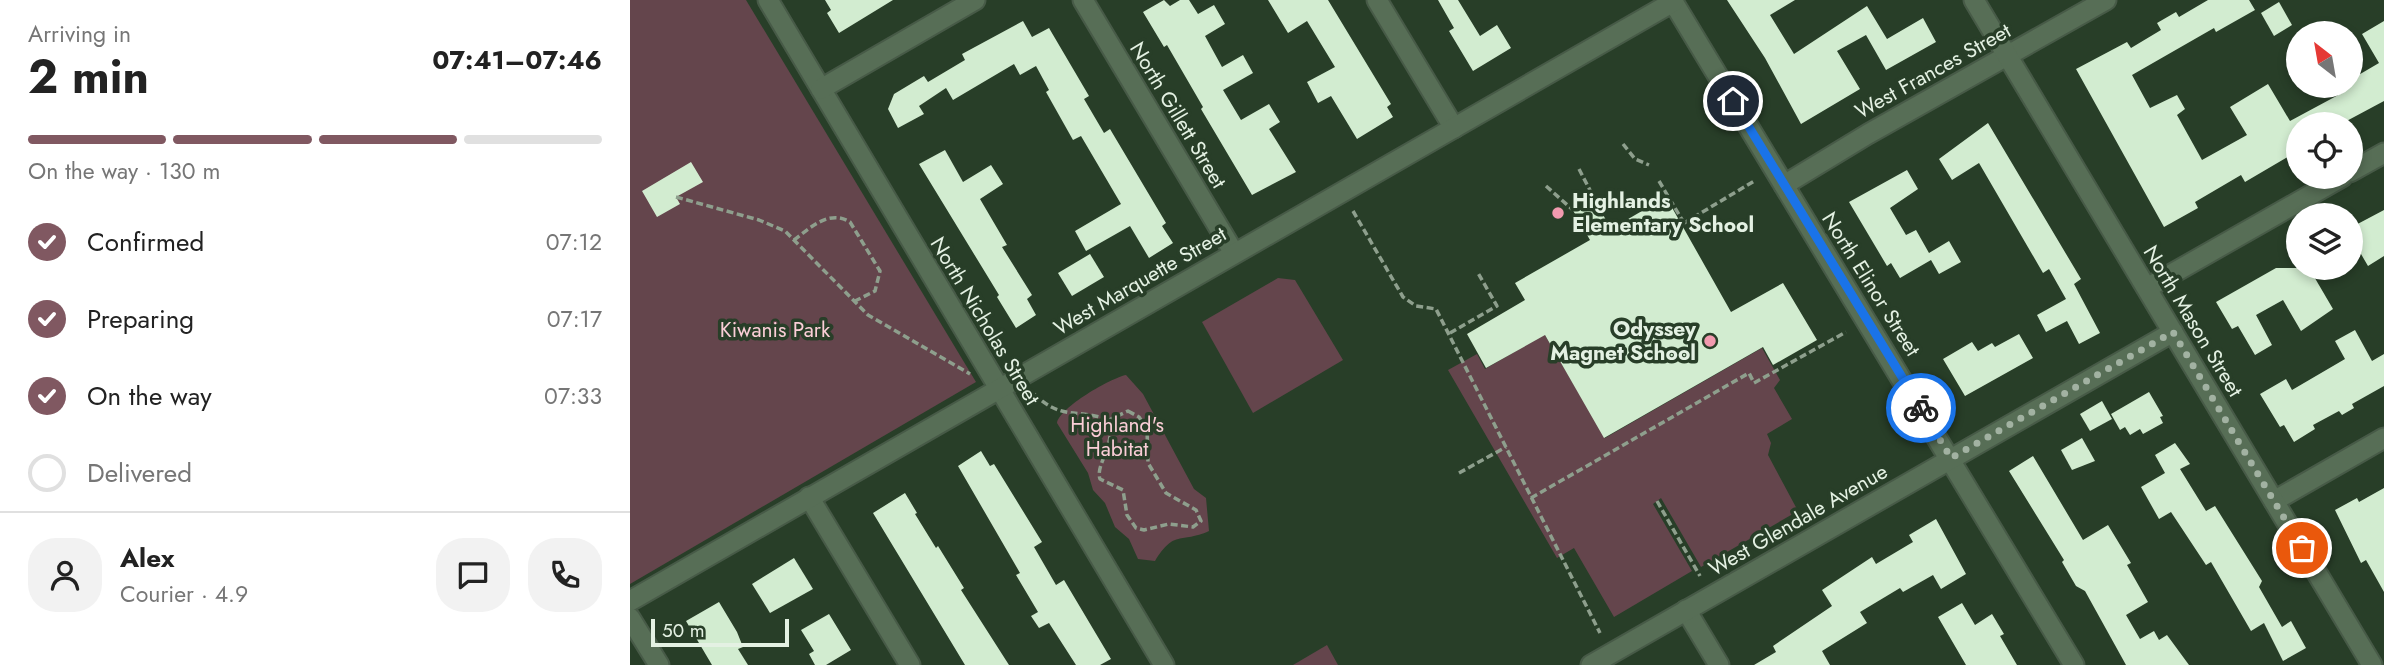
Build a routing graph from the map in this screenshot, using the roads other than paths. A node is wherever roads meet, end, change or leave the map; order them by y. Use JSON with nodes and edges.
{"nodes":[{"id":1,"x":768,"y":0,"type":"edge"},
{"id":2,"x":975,"y":0,"type":"edge"},
{"id":3,"x":1083,"y":0,"type":"edge"},
{"id":4,"x":1377,"y":0,"type":"edge"},
{"id":5,"x":1974,"y":0,"type":"edge"},
{"id":6,"x":2105,"y":0,"type":"edge"},
{"id":7,"x":1673,"y":1,"type":"edge"},
{"id":8,"x":2007,"y":56,"type":"junction"},
{"id":9,"x":821,"y":89,"type":"junction"},
{"id":10,"x":1454,"y":128,"type":"junction"},
{"id":11,"x":2384,"y":153,"type":"edge"},
{"id":12,"x":2363,"y":165,"type":"edge"},
{"id":13,"x":1784,"y":185,"type":"junction"},
{"id":14,"x":2321,"y":189,"type":"edge"},
{"id":15,"x":1234,"y":253,"type":"junction"},
{"id":16,"x":2147,"y":288,"type":"junction"},
{"id":17,"x":2173,"y":332,"type":"junction"},
{"id":18,"x":999,"y":388,"type":"junction"},
{"id":19,"x":2384,"y":438,"type":"edge"},
{"id":20,"x":1951,"y":458,"type":"junction"},
{"id":21,"x":809,"y":497,"type":"junction"},
{"id":22,"x":2274,"y":501,"type":"junction"},
{"id":23,"x":630,"y":601,"type":"edge"},
{"id":24,"x":1686,"y":610,"type":"junction"},
{"id":25,"x":630,"y":618,"type":"edge"},
{"id":26,"x":659,"y":665,"type":"edge"},
{"id":27,"x":910,"y":665,"type":"edge"},
{"id":28,"x":1164,"y":665,"type":"edge"},
{"id":29,"x":1591,"y":665,"type":"edge"},
{"id":30,"x":1719,"y":665,"type":"edge"},
{"id":31,"x":2074,"y":665,"type":"edge"},
{"id":32,"x":2372,"y":665,"type":"edge"}],
"edges":[{"from":1,"to":9,"type":"street","name":"North Nicholas Street"},
{"from":2,"to":9,"type":"street"},
{"from":3,"to":15,"type":"street","name":"North Gillett Street"},
{"from":4,"to":10,"type":"street"},
{"from":5,"to":8,"type":"street","name":"North Mason Street"},
{"from":6,"to":8,"type":"street","name":"West Frances Street"},
{"from":7,"to":10,"type":"street","name":"West Marquette Street"},
{"from":7,"to":13,"type":"street","name":"North Elinor Street"},
{"from":8,"to":13,"type":"street","name":"West Frances Street"},
{"from":8,"to":16,"type":"street","name":"North Mason Street"},
{"from":9,"to":18,"type":"street","name":"North Nicholas Street"},
{"from":10,"to":15,"type":"street","name":"West Marquette Street"},
{"from":11,"to":12,"type":"street"},
{"from":13,"to":20,"type":"street","name":"North Elinor Street"},
{"from":14,"to":16,"type":"street"},
{"from":15,"to":18,"type":"street","name":"West Marquette Street"},
{"from":16,"to":17,"type":"street","name":"North Mason Street"},
{"from":17,"to":20,"type":"street","name":"West Glendale Avenue"},
{"from":17,"to":22,"type":"street","name":"North Mason Street"},
{"from":18,"to":21,"type":"street","name":"West Marquette Street"},
{"from":18,"to":28,"type":"street","name":"North Nicholas Street"},
{"from":19,"to":22,"type":"street"},
{"from":20,"to":24,"type":"street","name":"West Glendale Avenue"},
{"from":20,"to":31,"type":"street","name":"North Elinor Street"},
{"from":21,"to":23,"type":"street","name":"West Marquette Street"},
{"from":21,"to":27,"type":"street"},
{"from":22,"to":32,"type":"street","name":"North Mason Street"},
{"from":24,"to":29,"type":"street","name":"West Glendale Avenue"},
{"from":24,"to":30,"type":"street"},
{"from":25,"to":26,"type":"street"}]}
